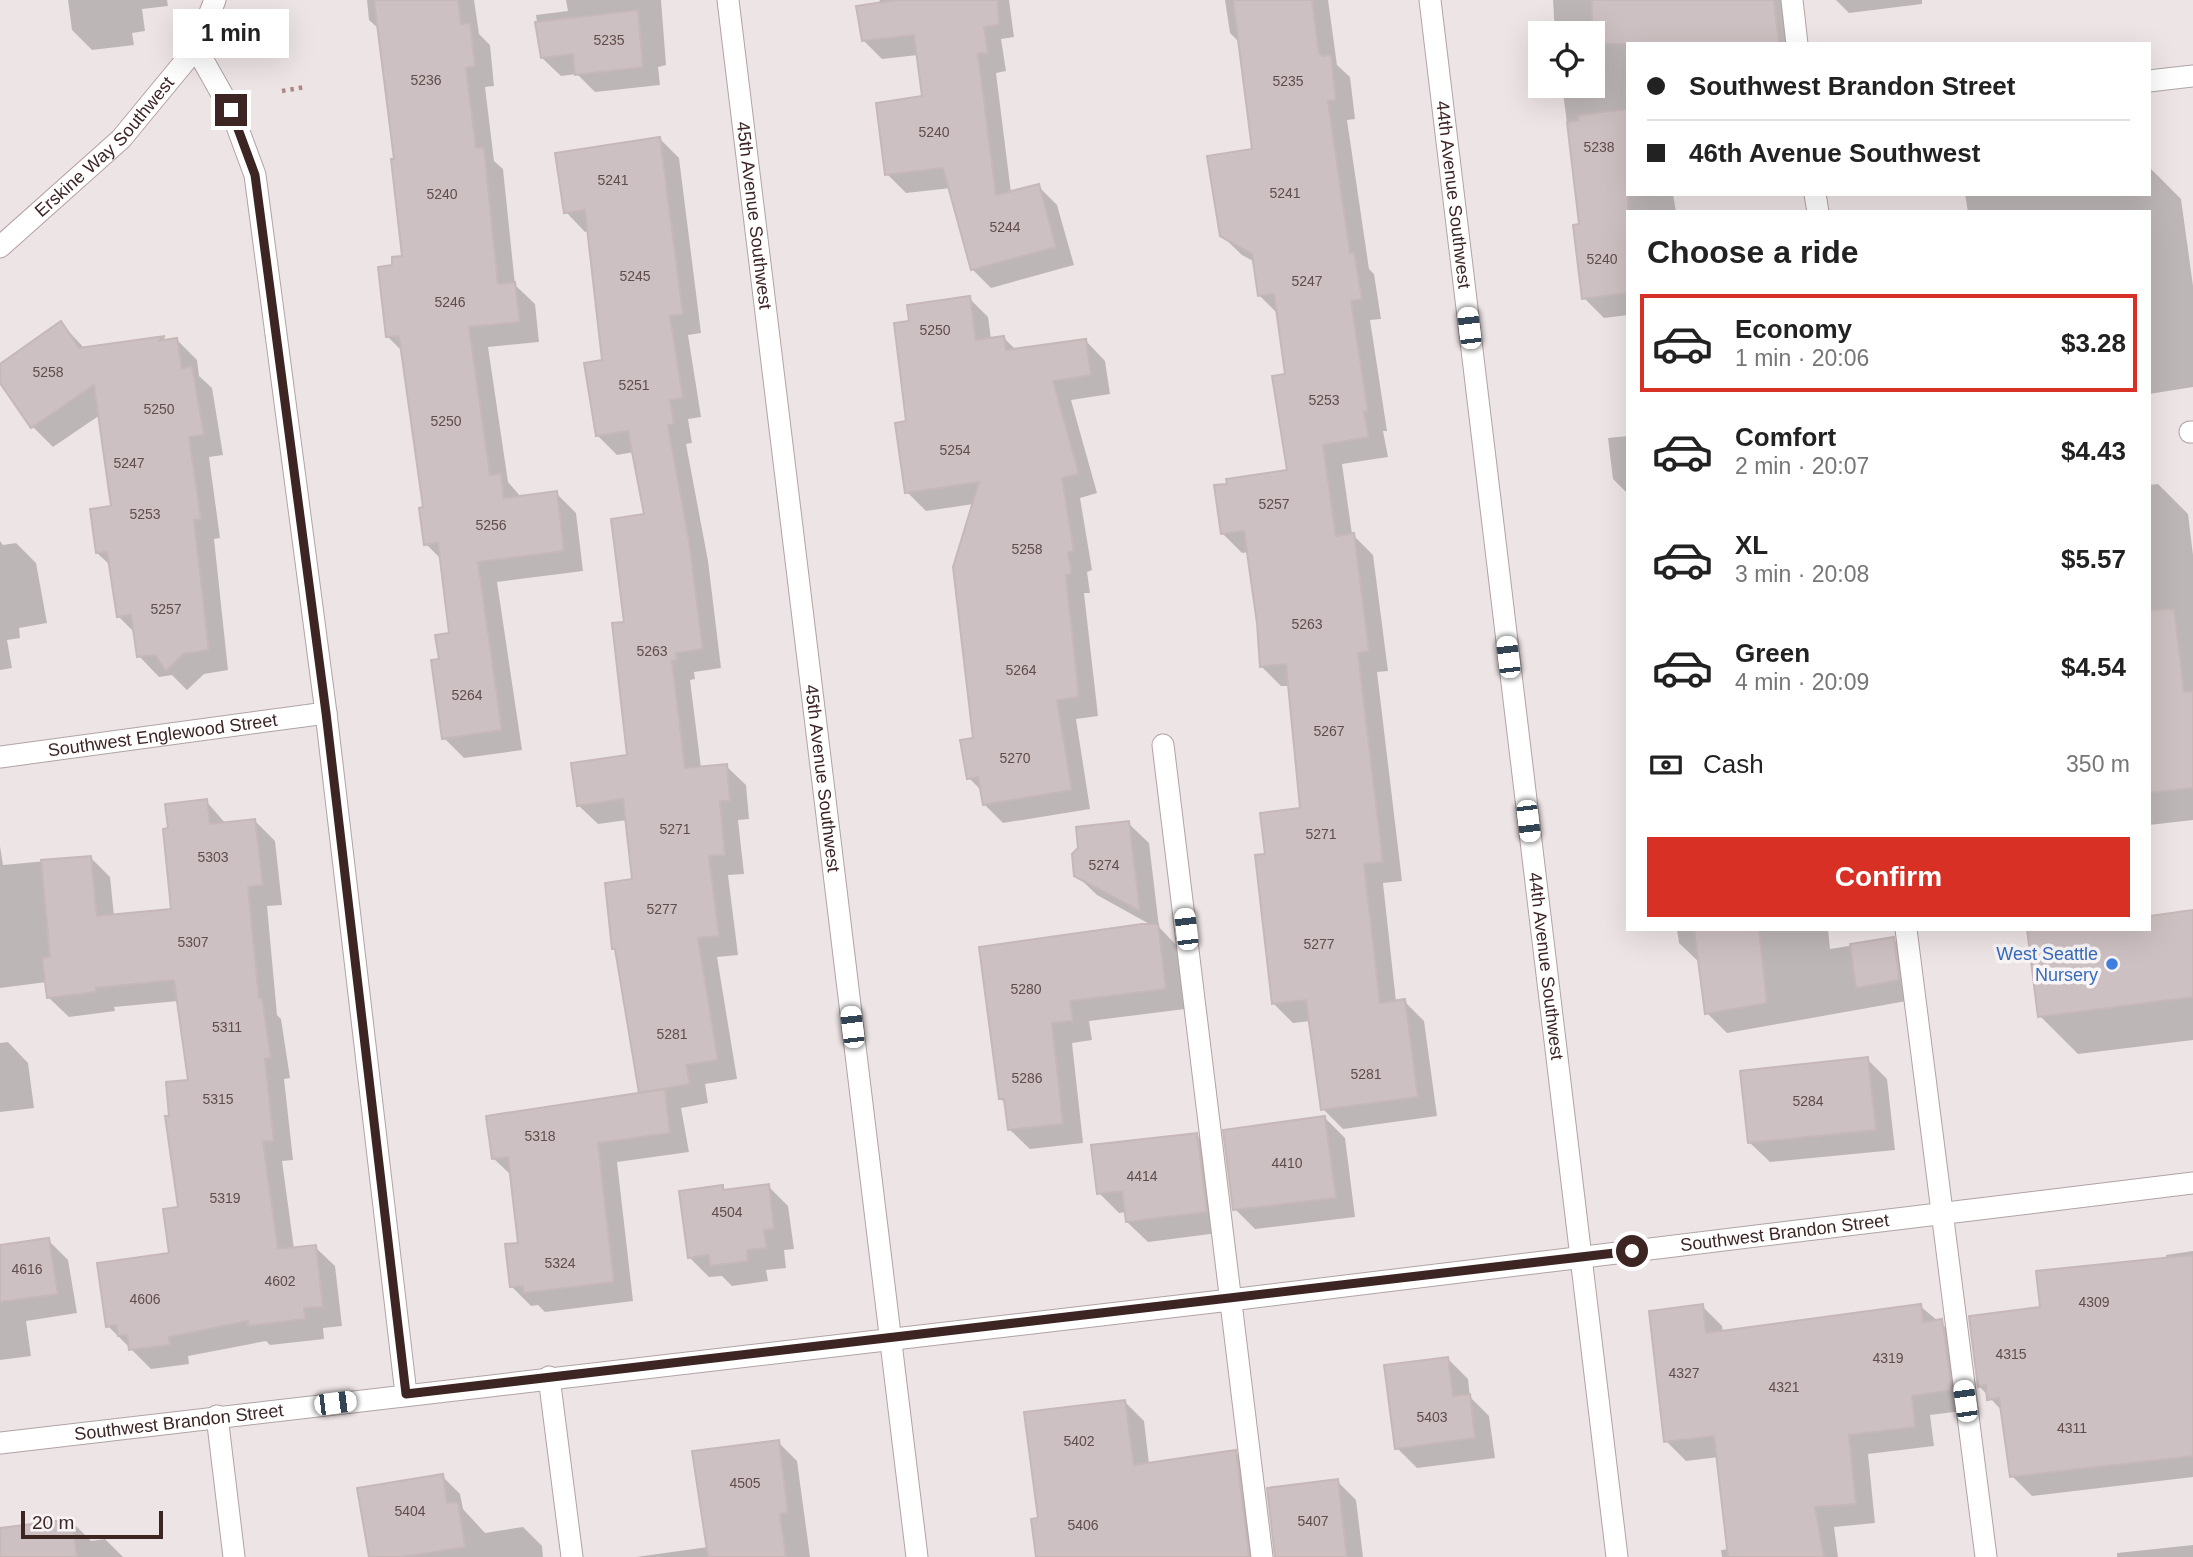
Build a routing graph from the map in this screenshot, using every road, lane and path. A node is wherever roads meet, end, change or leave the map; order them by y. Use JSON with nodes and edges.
{"nodes":[{"id":1,"x":215,"y":0,"type":"edge"},
{"id":2,"x":728,"y":0,"type":"edge"},
{"id":3,"x":1430,"y":0,"type":"edge"},
{"id":4,"x":1792,"y":0,"type":"edge"},
{"id":5,"x":1797,"y":42,"type":"edge"},
{"id":6,"x":196,"y":48,"type":"junction"},
{"id":7,"x":2193,"y":75,"type":"edge"},
{"id":8,"x":2151,"y":81,"type":"edge"},
{"id":9,"x":305,"y":87,"type":"dead end"},
{"id":10,"x":282,"y":90,"type":"dead end"},
{"id":11,"x":0,"y":247,"type":"edge"},
{"id":12,"x":326,"y":713,"type":"junction"},
{"id":13,"x":1163,"y":745,"type":"dead end"},
{"id":14,"x":0,"y":757,"type":"edge"},
{"id":15,"x":1906,"y":931,"type":"edge"},
{"id":16,"x":2193,"y":1183,"type":"edge"},
{"id":17,"x":1940,"y":1212,"type":"junction"},
{"id":18,"x":1580,"y":1257,"type":"junction"},
{"id":19,"x":1230,"y":1300,"type":"junction"},
{"id":20,"x":889,"y":1338,"type":"junction"},
{"id":21,"x":549,"y":1377,"type":"junction"},
{"id":22,"x":406,"y":1394,"type":"junction"},
{"id":23,"x":216,"y":1416,"type":"junction"},
{"id":24,"x":0,"y":1443,"type":"edge"},
{"id":25,"x":234,"y":1557,"type":"edge"},
{"id":26,"x":572,"y":1557,"type":"edge"},
{"id":27,"x":917,"y":1557,"type":"edge"},
{"id":28,"x":1262,"y":1557,"type":"edge"},
{"id":29,"x":1617,"y":1557,"type":"edge"},
{"id":30,"x":1986,"y":1557,"type":"edge"}],
"edges":[{"from":1,"to":6,"type":"street","name":"Erskine Way Southwest"},
{"from":2,"to":20,"type":"street","name":"45th Avenue Southwest"},
{"from":3,"to":18,"type":"street","name":"44th Avenue Southwest"},
{"from":4,"to":5,"type":"street"},
{"from":6,"to":11,"type":"street","name":"Erskine Way Southwest"},
{"from":6,"to":12,"type":"street"},
{"from":7,"to":8,"type":"street"},
{"from":9,"to":10,"type":"path"},
{"from":12,"to":14,"type":"street","name":"Southwest Englewood Street"},
{"from":12,"to":22,"type":"street"},
{"from":13,"to":19,"type":"street"},
{"from":15,"to":17,"type":"street"},
{"from":16,"to":17,"type":"street","name":"Southwest Brandon Street"},
{"from":17,"to":18,"type":"street","name":"Southwest Brandon Street"},
{"from":17,"to":30,"type":"street"},
{"from":18,"to":19,"type":"street","name":"Southwest Brandon Street"},
{"from":18,"to":29,"type":"street","name":"44th Avenue Southwest"},
{"from":19,"to":20,"type":"street","name":"Southwest Brandon Street"},
{"from":19,"to":28,"type":"street"},
{"from":20,"to":21,"type":"street","name":"Southwest Brandon Street"},
{"from":20,"to":27,"type":"street","name":"45th Avenue Southwest"},
{"from":21,"to":22,"type":"street","name":"Southwest Brandon Street"},
{"from":21,"to":26,"type":"street"},
{"from":22,"to":23,"type":"street","name":"Southwest Brandon Street"},
{"from":23,"to":24,"type":"street","name":"Southwest Brandon Street"},
{"from":23,"to":25,"type":"street"}]}
